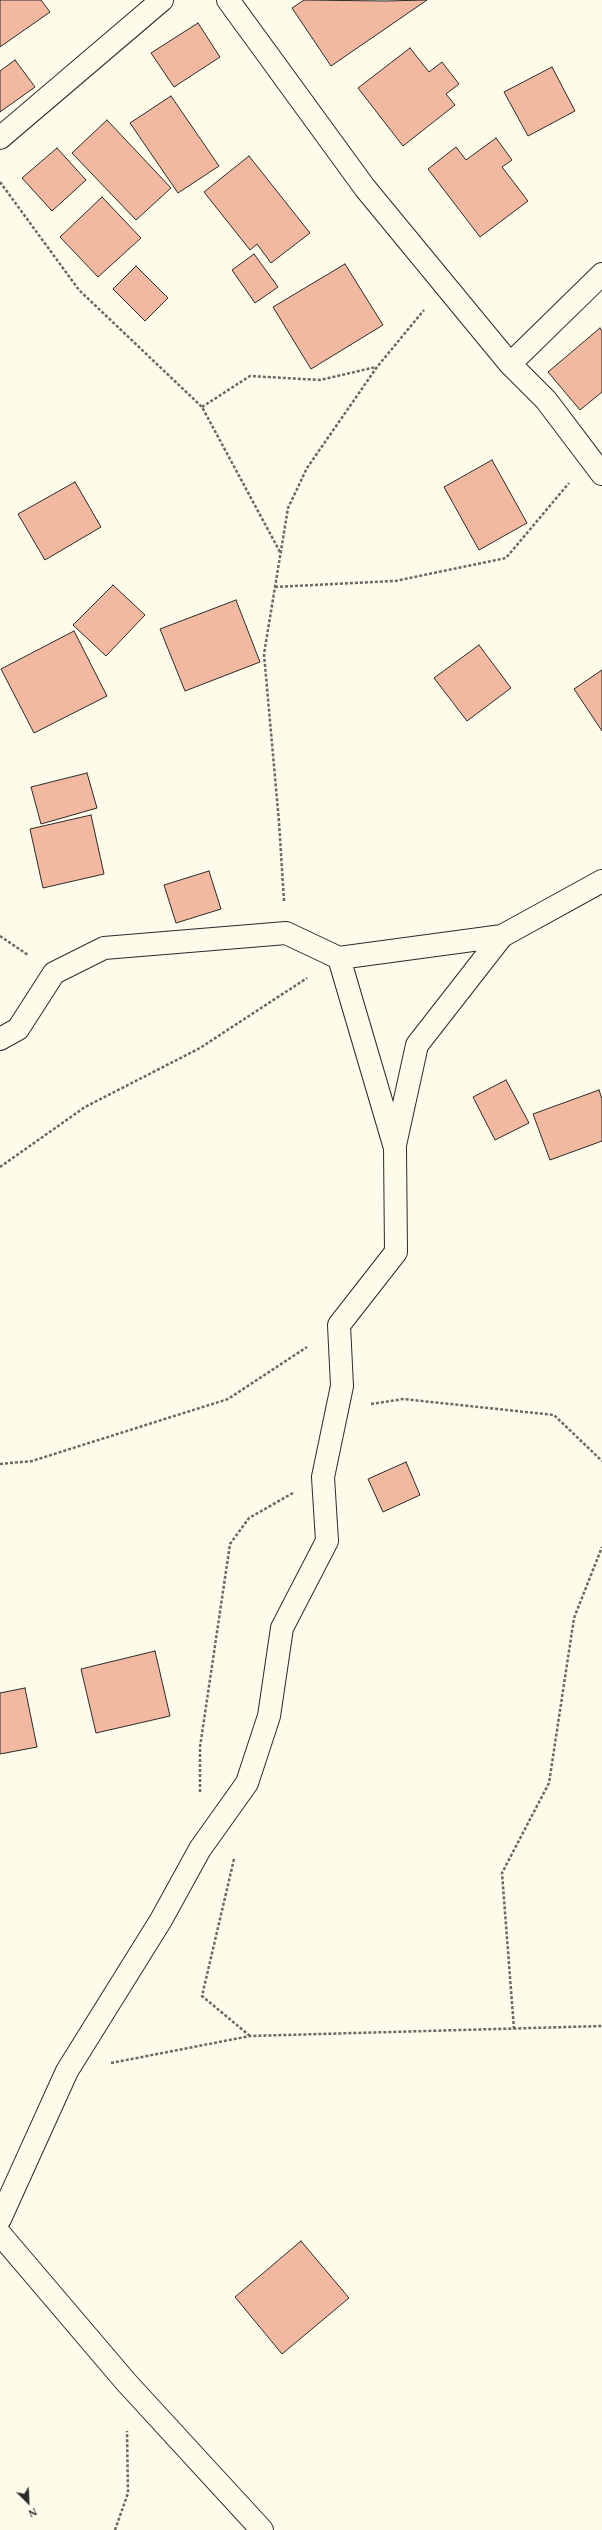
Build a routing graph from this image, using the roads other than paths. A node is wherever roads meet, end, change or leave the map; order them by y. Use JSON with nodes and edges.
{"nodes":[{"id":1,"x":162,"y":0,"type":"edge"},
{"id":2,"x":228,"y":0,"type":"edge"},
{"id":3,"x":0,"y":138,"type":"edge"},
{"id":4,"x":602,"y":274,"type":"edge"},
{"id":5,"x":510,"y":364,"type":"junction"},
{"id":6,"x":596,"y":466,"type":"edge"},
{"id":7,"x":602,"y":881,"type":"edge"},
{"id":8,"x":502,"y":936,"type":"junction"},
{"id":9,"x":339,"y":958,"type":"junction"},
{"id":10,"x":0,"y":1039,"type":"edge"},
{"id":11,"x":395,"y":1148,"type":"junction"},
{"id":12,"x":0,"y":2220,"type":"edge"},
{"id":13,"x":0,"y":2234,"type":"edge"},
{"id":14,"x":262,"y":2530,"type":"edge"}],
"edges":[{"from":1,"to":3,"type":"street"},
{"from":2,"to":5,"type":"street"},
{"from":4,"to":5,"type":"street"},
{"from":5,"to":6,"type":"street"},
{"from":7,"to":8,"type":"street"},
{"from":8,"to":9,"type":"street"},
{"from":8,"to":11,"type":"street"},
{"from":9,"to":10,"type":"street"},
{"from":9,"to":11,"type":"street"},
{"from":11,"to":12,"type":"street"},
{"from":13,"to":14,"type":"street"}]}
